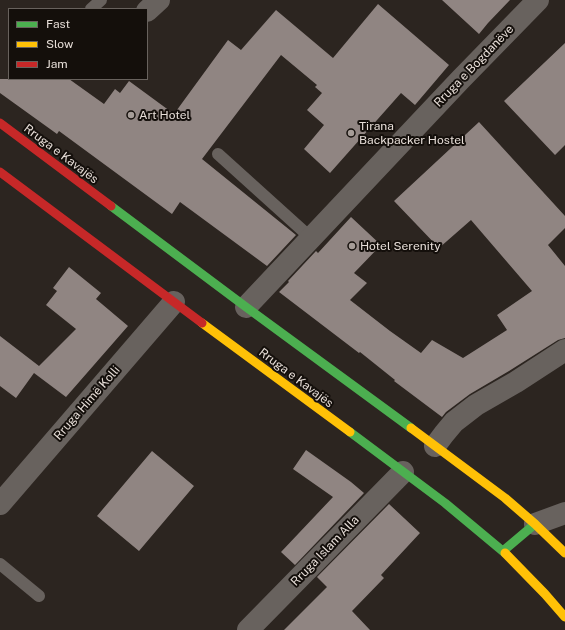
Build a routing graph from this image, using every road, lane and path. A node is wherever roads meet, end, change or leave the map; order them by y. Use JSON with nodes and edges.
{"nodes":[{"id":1,"x":101,"y":0,"type":"edge"},
{"id":2,"x":159,"y":0,"type":"edge"},
{"id":3,"x":538,"y":0,"type":"edge"},
{"id":4,"x":92,"y":8,"type":"edge"},
{"id":5,"x":148,"y":10,"type":"edge"},
{"id":6,"x":0,"y":123,"type":"edge"},
{"id":7,"x":218,"y":154,"type":"dead end"},
{"id":8,"x":0,"y":172,"type":"edge"},
{"id":9,"x":311,"y":238,"type":"junction"},
{"id":10,"x":174,"y":302,"type":"junction"},
{"id":11,"x":246,"y":307,"type":"junction"},
{"id":12,"x":565,"y":350,"type":"edge"},
{"id":13,"x":435,"y":446,"type":"junction"},
{"id":14,"x":403,"y":472,"type":"junction"},
{"id":15,"x":0,"y":504,"type":"edge"},
{"id":16,"x":565,"y":513,"type":"edge"},
{"id":17,"x":535,"y":524,"type":"junction"},
{"id":18,"x":503,"y":551,"type":"junction"},
{"id":19,"x":565,"y":553,"type":"edge"},
{"id":20,"x":0,"y":564,"type":"edge"},
{"id":21,"x":39,"y":596,"type":"dead end"},
{"id":22,"x":565,"y":617,"type":"edge"},
{"id":23,"x":248,"y":630,"type":"edge"}],
"edges":[{"from":1,"to":4,"type":"lane"},
{"from":2,"to":5,"type":"street"},
{"from":3,"to":9,"type":"street","name":"Rruga e Bogdanëve"},
{"from":6,"to":11,"type":"main road","name":"Rruga e Kavajës"},
{"from":7,"to":9,"type":"lane"},
{"from":8,"to":10,"type":"main road","name":"Rruga e Kavajës"},
{"from":9,"to":11,"type":"street","name":"Rruga e Bogdanëve"},
{"from":10,"to":14,"type":"main road","name":"Rruga e Kavajës"},
{"from":10,"to":15,"type":"street","name":"Rruga Himë Kolli"},
{"from":11,"to":13,"type":"main road","name":"Rruga e Kavajës"},
{"from":12,"to":13,"type":"street"},
{"from":13,"to":17,"type":"main road","name":"Rruga e Kavajës"},
{"from":14,"to":18,"type":"main road","name":"Rruga e Kavajës"},
{"from":14,"to":23,"type":"street","name":"Rruga Islam Alla"},
{"from":16,"to":17,"type":"street"},
{"from":17,"to":18,"type":"main road"},
{"from":17,"to":19,"type":"main road","name":"Rruga e Kavajës"},
{"from":18,"to":22,"type":"main road","name":"Rruga e Kavajës"},
{"from":20,"to":21,"type":"lane"}]}
